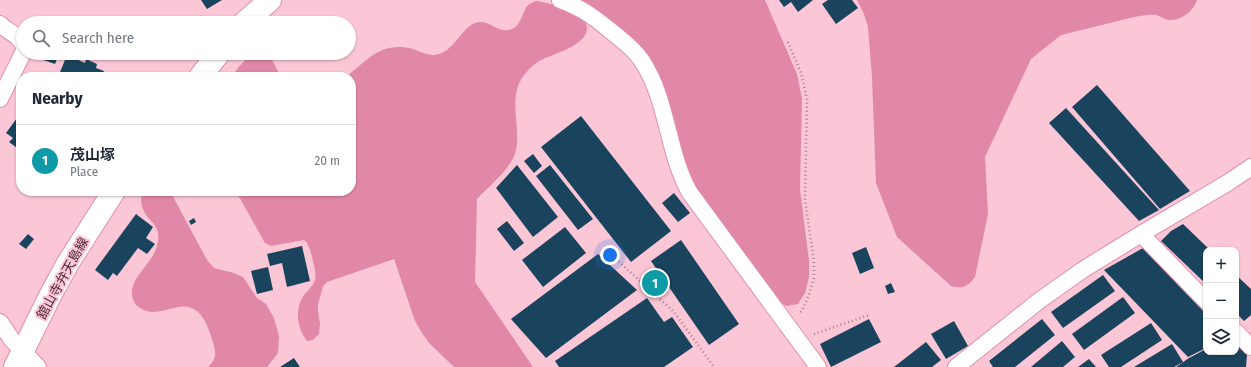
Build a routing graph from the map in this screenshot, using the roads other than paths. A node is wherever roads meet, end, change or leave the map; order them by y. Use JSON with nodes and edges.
{"nodes":[{"id":1,"x":260,"y":0,"type":"edge"},
{"id":2,"x":270,"y":0,"type":"edge"},
{"id":3,"x":560,"y":0,"type":"edge"},
{"id":4,"x":248,"y":16,"type":"edge"},
{"id":5,"x":251,"y":16,"type":"edge"},
{"id":6,"x":0,"y":24,"type":"edge"},
{"id":7,"x":16,"y":35,"type":"edge"},
{"id":8,"x":20,"y":60,"type":"edge"},
{"id":9,"x":213,"y":60,"type":"edge"},
{"id":10,"x":204,"y":72,"type":"edge"},
{"id":11,"x":0,"y":100,"type":"edge"},
{"id":12,"x":1251,"y":167,"type":"edge"},
{"id":13,"x":111,"y":196,"type":"edge"},
{"id":14,"x":1141,"y":234,"type":"junction"},
{"id":15,"x":1203,"y":298,"type":"edge"},
{"id":16,"x":0,"y":322,"type":"edge"},
{"id":17,"x":1239,"y":335,"type":"edge"},
{"id":18,"x":1251,"y":347,"type":"edge"},
{"id":19,"x":19,"y":360,"type":"edge"},
{"id":20,"x":38,"y":367,"type":"edge"},
{"id":21,"x":818,"y":367,"type":"edge"},
{"id":22,"x":956,"y":367,"type":"edge"}],
"edges":[{"from":1,"to":4,"type":"main road"},
{"from":2,"to":5,"type":"main road"},
{"from":3,"to":21,"type":"street"},
{"from":6,"to":7,"type":"street"},
{"from":8,"to":11,"type":"street"},
{"from":9,"to":10,"type":"main road"},
{"from":12,"to":14,"type":"street"},
{"from":13,"to":19,"type":"main road","name":"舘山寺弁天島線"},
{"from":14,"to":15,"type":"street"},
{"from":14,"to":22,"type":"street"},
{"from":16,"to":19,"type":"street"},
{"from":17,"to":18,"type":"street"},
{"from":19,"to":20,"type":"street"}]}
